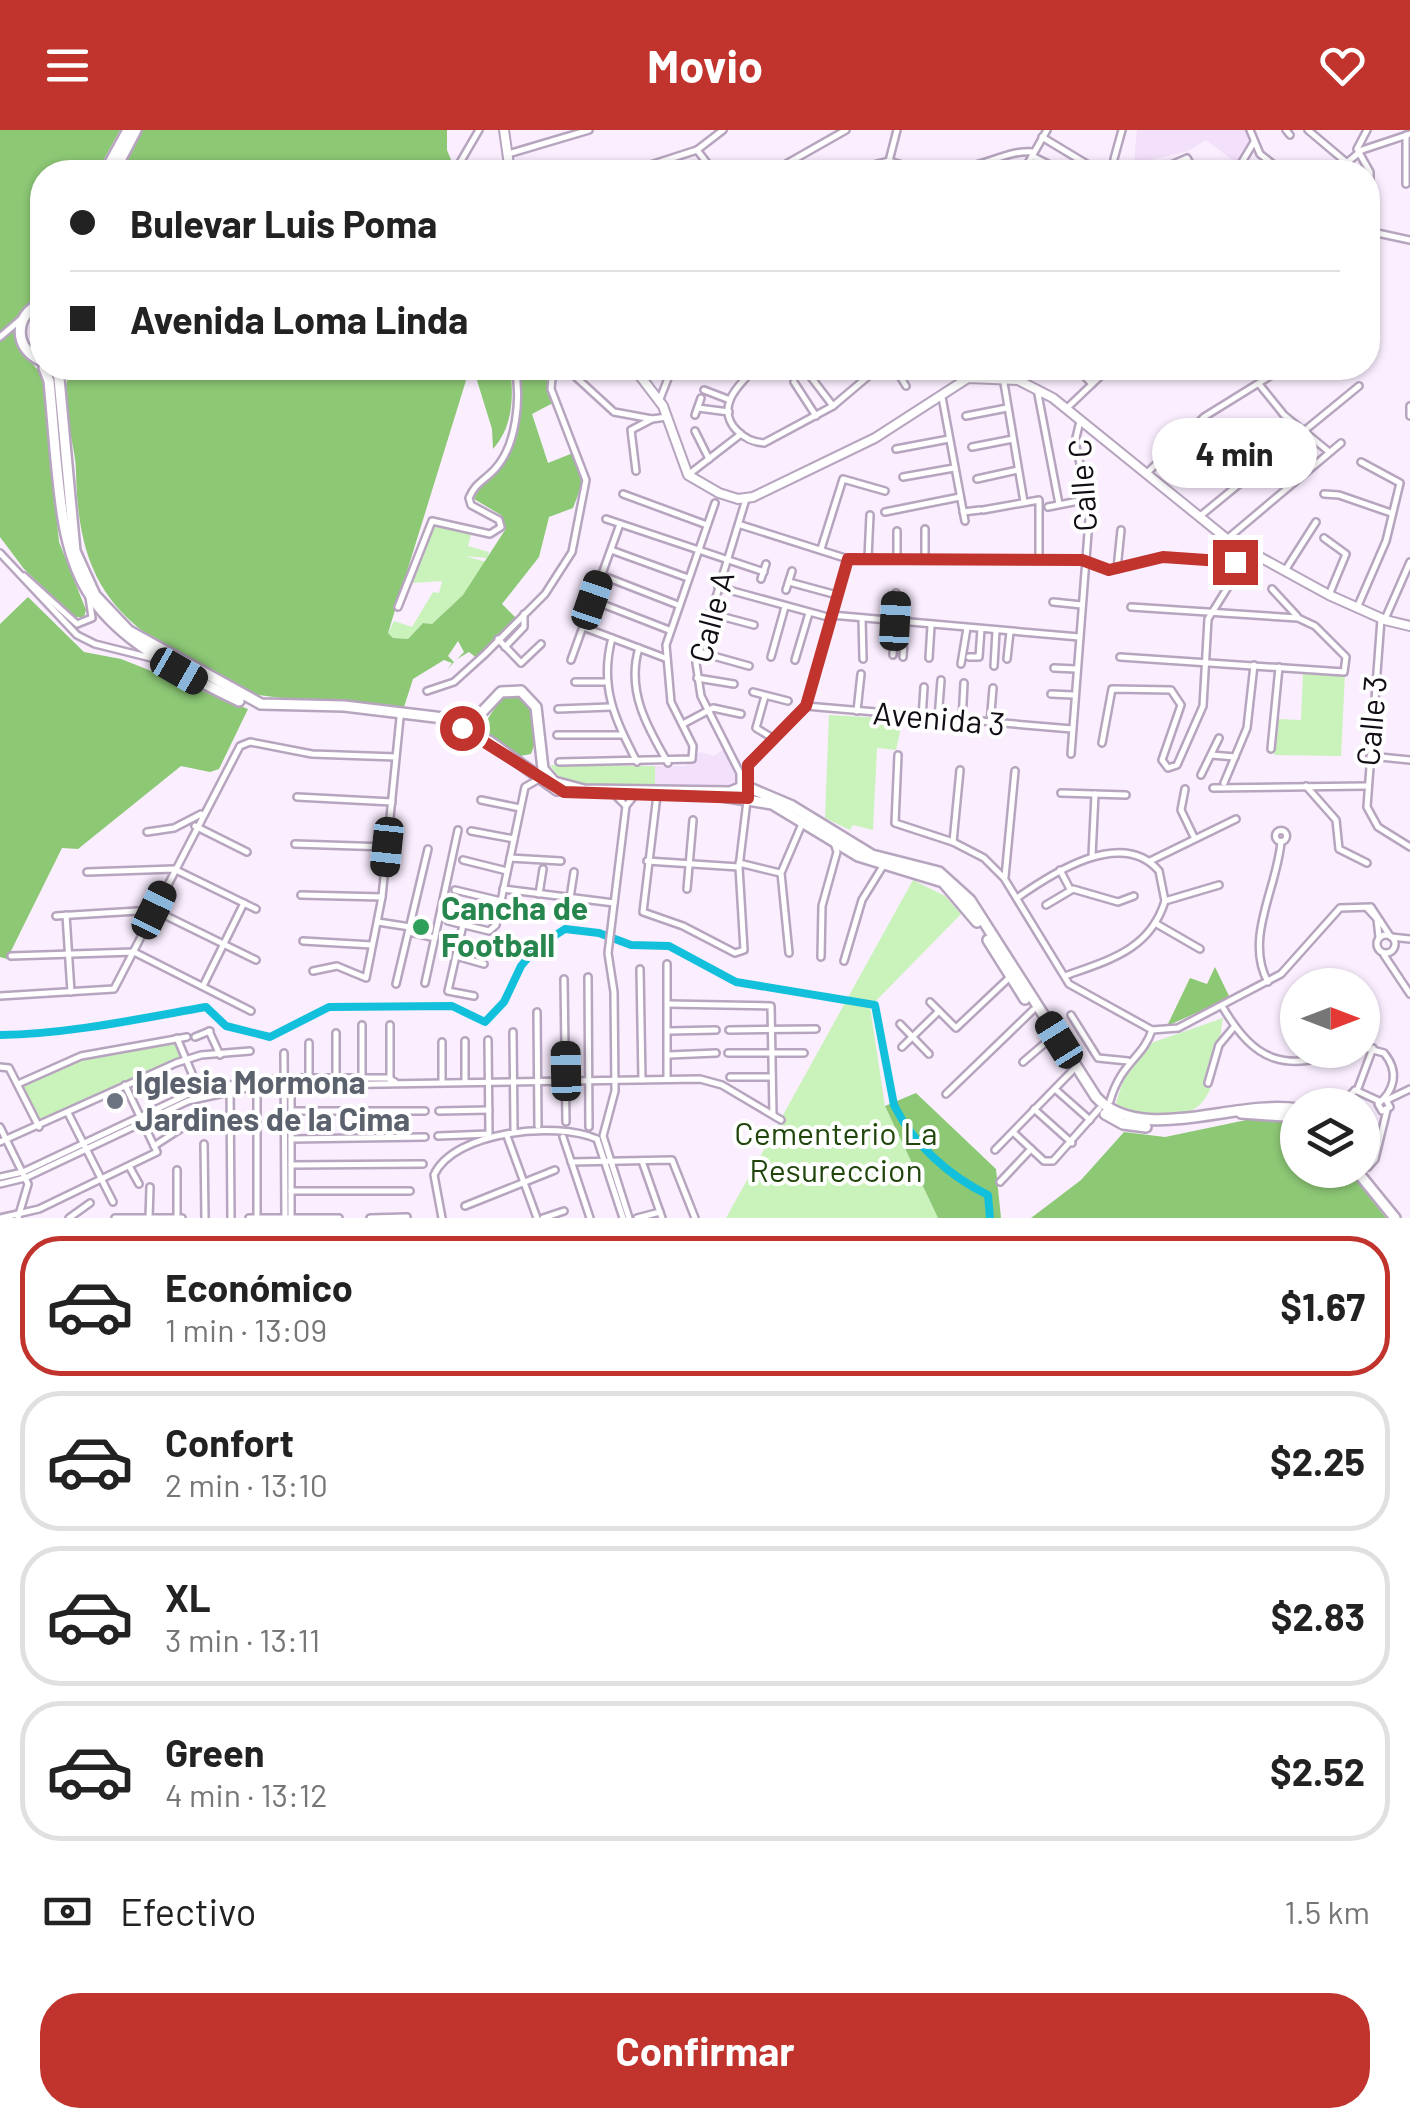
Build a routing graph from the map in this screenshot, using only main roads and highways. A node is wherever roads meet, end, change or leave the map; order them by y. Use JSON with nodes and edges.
{"nodes":[{"id":1,"x":128,"y":130,"type":"edge"},
{"id":2,"x":136,"y":130,"type":"edge"},
{"id":3,"x":504,"y":130,"type":"edge"},
{"id":4,"x":112,"y":160,"type":"edge"},
{"id":5,"x":120,"y":160,"type":"edge"},
{"id":6,"x":509,"y":160,"type":"edge"},
{"id":7,"x":30,"y":312,"type":"edge"},
{"id":8,"x":30,"y":350,"type":"edge"},
{"id":9,"x":49,"y":380,"type":"edge"},
{"id":10,"x":59,"y":380,"type":"edge"},
{"id":11,"x":644,"y":380,"type":"edge"},
{"id":12,"x":967,"y":380,"type":"edge"},
{"id":13,"x":1018,"y":380,"type":"edge"},
{"id":14,"x":1410,"y":626,"type":"edge"},
{"id":15,"x":482,"y":712,"type":"junction"},
{"id":16,"x":404,"y":716,"type":"junction"},
{"id":17,"x":489,"y":742,"type":"junction"},
{"id":18,"x":539,"y":743,"type":"junction"},
{"id":19,"x":516,"y":762,"type":"junction"},
{"id":20,"x":743,"y":792,"type":"junction"},
{"id":21,"x":1280,"y":1107,"type":"edge"},
{"id":22,"x":1280,"y":1115,"type":"edge"},
{"id":23,"x":1376,"y":1188,"type":"edge"},
{"id":24,"x":1398,"y":1218,"type":"edge"}],
"edges":[{"from":1,"to":4,"type":"highway"},
{"from":2,"to":5,"type":"highway"},
{"from":3,"to":6,"type":"main road"},
{"from":7,"to":8,"type":"highway"},
{"from":9,"to":16,"type":"highway"},
{"from":10,"to":16,"type":"highway"},
{"from":11,"to":12,"type":"main road"},
{"from":13,"to":14,"type":"main road"},
{"from":15,"to":16,"type":"highway"},
{"from":15,"to":17,"type":"highway"},
{"from":15,"to":18,"type":"highway"},
{"from":16,"to":17,"type":"highway"},
{"from":17,"to":19,"type":"highway"},
{"from":18,"to":19,"type":"highway"},
{"from":18,"to":20,"type":"highway"},
{"from":19,"to":20,"type":"highway"},
{"from":20,"to":21,"type":"highway"},
{"from":20,"to":22,"type":"highway"},
{"from":23,"to":24,"type":"highway"}]}
